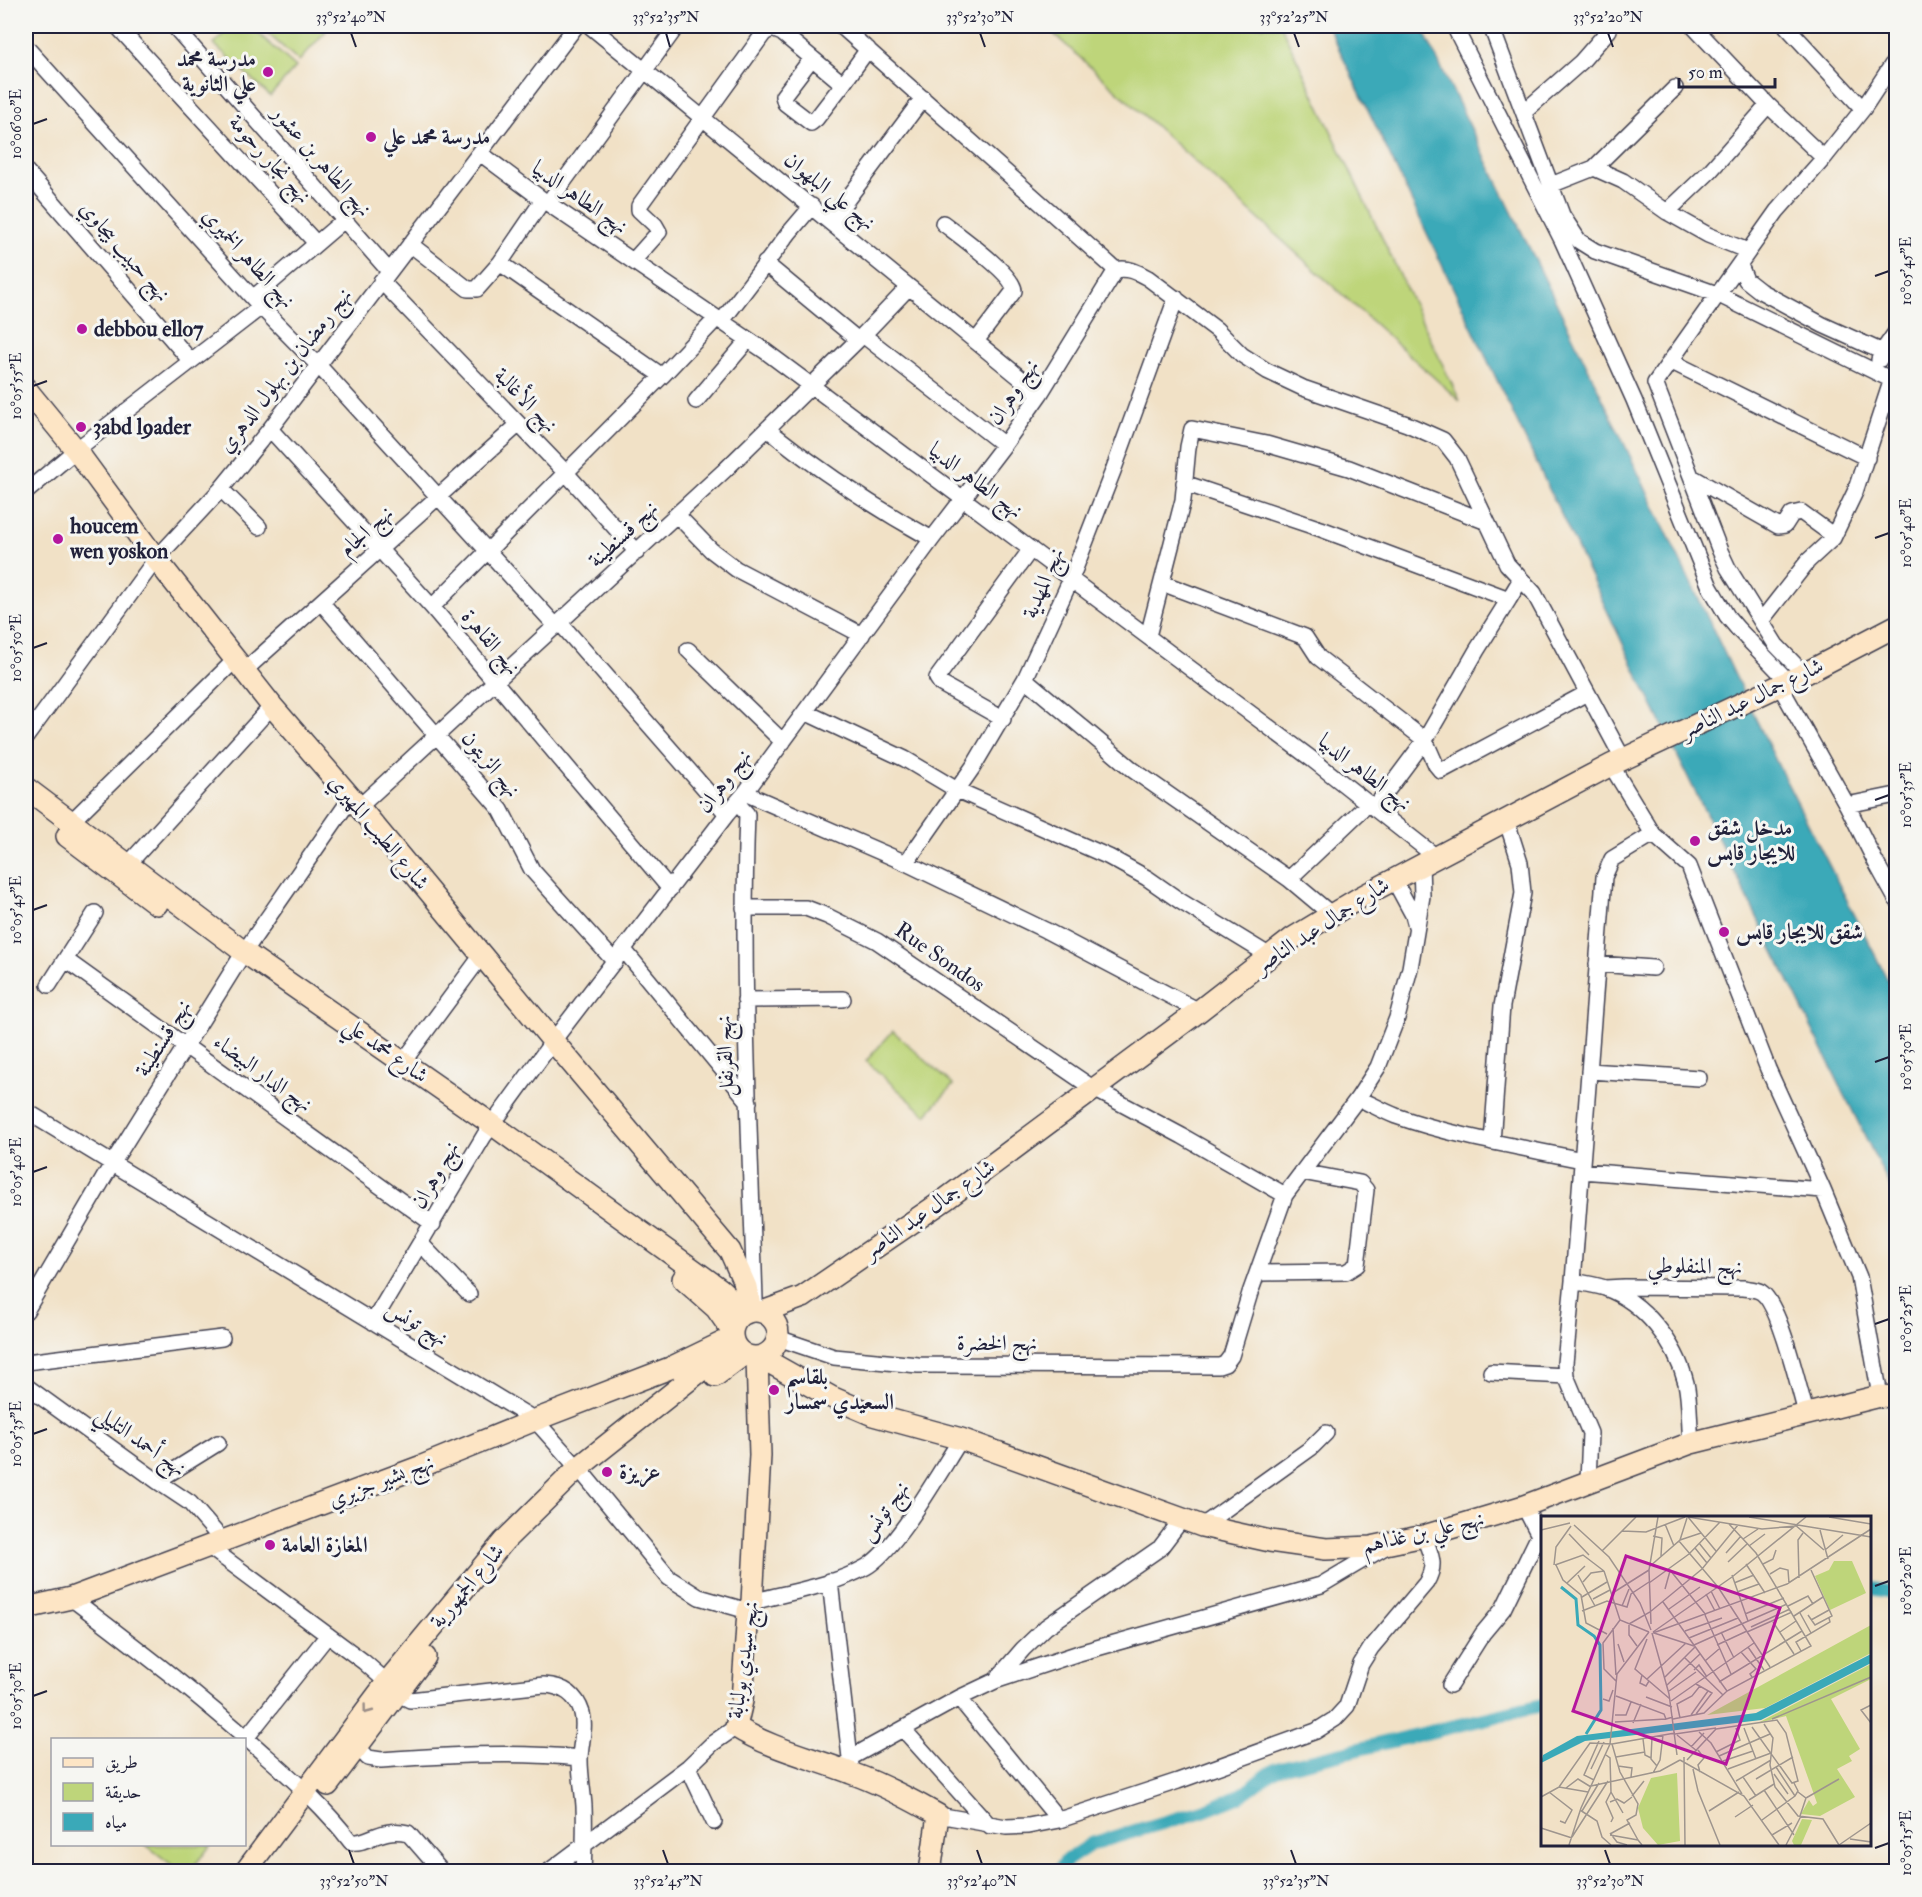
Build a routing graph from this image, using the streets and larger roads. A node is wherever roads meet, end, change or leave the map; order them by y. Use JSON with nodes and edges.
{"nodes":[{"id":1,"x":117,"y":26,"type":"edge"},
{"id":2,"x":174,"y":26,"type":"edge"},
{"id":3,"x":576,"y":26,"type":"edge"},
{"id":4,"x":590,"y":26,"type":"edge"},
{"id":5,"x":677,"y":26,"type":"edge"},
{"id":6,"x":841,"y":26,"type":"edge"},
{"id":7,"x":1454,"y":26,"type":"edge"},
{"id":8,"x":1605,"y":26,"type":"edge"},
{"id":9,"x":1693,"y":26,"type":"edge"},
{"id":10,"x":1786,"y":26,"type":"edge"},
{"id":11,"x":1889,"y":26,"type":"edge"},
{"id":12,"x":1495,"y":27,"type":"edge"},
{"id":13,"x":1896,"y":35,"type":"edge"},
{"id":14,"x":26,"y":48,"type":"edge"},
{"id":15,"x":867,"y":49,"type":"junction"},
{"id":16,"x":812,"y":58,"type":"junction"},
{"id":17,"x":1896,"y":59,"type":"edge"},
{"id":18,"x":645,"y":70,"type":"junction"},
{"id":19,"x":843,"y":84,"type":"junction"},
{"id":20,"x":1675,"y":88,"type":"dead end"},
{"id":21,"x":923,"y":98,"type":"junction"},
{"id":22,"x":1768,"y":105,"type":"junction"},
{"id":23,"x":1863,"y":109,"type":"junction"},
{"id":24,"x":1524,"y":112,"type":"junction"},
{"id":25,"x":704,"y":117,"type":"junction"},
{"id":26,"x":480,"y":153,"type":"junction"},
{"id":27,"x":1824,"y":158,"type":"junction"},
{"id":28,"x":1594,"y":168,"type":"junction"},
{"id":29,"x":26,"y":171,"type":"edge"},
{"id":30,"x":1551,"y":185,"type":"junction"},
{"id":31,"x":546,"y":201,"type":"junction"},
{"id":32,"x":812,"y":206,"type":"junction"},
{"id":33,"x":1667,"y":212,"type":"junction"},
{"id":34,"x":344,"y":220,"type":"junction"},
{"id":35,"x":831,"y":221,"type":"junction"},
{"id":36,"x":943,"y":223,"type":"dead end"},
{"id":37,"x":316,"y":243,"type":"junction"},
{"id":38,"x":410,"y":244,"type":"junction"},
{"id":39,"x":1748,"y":251,"type":"junction"},
{"id":40,"x":633,"y":261,"type":"junction"},
{"id":41,"x":500,"y":263,"type":"junction"},
{"id":42,"x":765,"y":263,"type":"junction"},
{"id":43,"x":1740,"y":265,"type":"junction"},
{"id":44,"x":1116,"y":270,"type":"junction"},
{"id":45,"x":385,"y":276,"type":"junction"},
{"id":46,"x":909,"y":286,"type":"junction"},
{"id":47,"x":1718,"y":294,"type":"junction"},
{"id":48,"x":1176,"y":298,"type":"junction"},
{"id":49,"x":257,"y":302,"type":"junction"},
{"id":50,"x":719,"y":320,"type":"junction"},
{"id":51,"x":1896,"y":332,"type":"edge"},
{"id":52,"x":860,"y":338,"type":"junction"},
{"id":53,"x":748,"y":340,"type":"junction"},
{"id":54,"x":976,"y":341,"type":"junction"},
{"id":55,"x":1889,"y":355,"type":"edge"},
{"id":56,"x":190,"y":360,"type":"junction"},
{"id":57,"x":1670,"y":361,"type":"junction"},
{"id":58,"x":319,"y":366,"type":"junction"},
{"id":59,"x":1875,"y":372,"type":"junction"},
{"id":60,"x":662,"y":376,"type":"junction"},
{"id":61,"x":1894,"y":380,"type":"edge"},
{"id":62,"x":812,"y":386,"type":"junction"},
{"id":63,"x":26,"y":389,"type":"edge"},
{"id":64,"x":1040,"y":394,"type":"junction"},
{"id":65,"x":696,"y":401,"type":"dead end"},
{"id":66,"x":518,"y":425,"type":"junction"},
{"id":67,"x":270,"y":429,"type":"junction"},
{"id":68,"x":767,"y":429,"type":"junction"},
{"id":69,"x":1004,"y":445,"type":"junction"},
{"id":70,"x":76,"y":450,"type":"junction"},
{"id":71,"x":1868,"y":458,"type":"junction"},
{"id":72,"x":566,"y":473,"type":"junction"},
{"id":73,"x":1692,"y":477,"type":"junction"},
{"id":74,"x":1184,"y":483,"type":"junction"},
{"id":75,"x":221,"y":489,"type":"junction"},
{"id":76,"x":26,"y":492,"type":"edge"},
{"id":77,"x":438,"y":497,"type":"junction"},
{"id":78,"x":963,"y":499,"type":"junction"},
{"id":79,"x":676,"y":515,"type":"junction"},
{"id":80,"x":1487,"y":522,"type":"junction"},
{"id":81,"x":260,"y":527,"type":"dead end"},
{"id":82,"x":1834,"y":536,"type":"junction"},
{"id":83,"x":932,"y":539,"type":"junction"},
{"id":84,"x":380,"y":549,"type":"junction"},
{"id":85,"x":1031,"y":549,"type":"junction"},
{"id":86,"x":488,"y":551,"type":"junction"},
{"id":87,"x":637,"y":552,"type":"junction"},
{"id":88,"x":156,"y":560,"type":"junction"},
{"id":89,"x":1071,"y":579,"type":"junction"},
{"id":90,"x":1521,"y":579,"type":"junction"},
{"id":91,"x":1162,"y":583,"type":"junction"},
{"id":92,"x":1509,"y":599,"type":"junction"},
{"id":93,"x":321,"y":602,"type":"junction"},
{"id":94,"x":432,"y":607,"type":"junction"},
{"id":95,"x":1761,"y":621,"type":"junction"},
{"id":96,"x":558,"y":625,"type":"junction"},
{"id":97,"x":1894,"y":625,"type":"edge"},
{"id":98,"x":862,"y":635,"type":"junction"},
{"id":99,"x":1148,"y":636,"type":"junction"},
{"id":100,"x":688,"y":650,"type":"dead end"},
{"id":101,"x":240,"y":665,"type":"junction"},
{"id":102,"x":1025,"y":679,"type":"junction"},
{"id":103,"x":495,"y":681,"type":"junction"},
{"id":104,"x":1785,"y":684,"type":"junction"},
{"id":105,"x":1587,"y":693,"type":"junction"},
{"id":106,"x":272,"y":706,"type":"junction"},
{"id":107,"x":805,"y":712,"type":"junction"},
{"id":108,"x":1003,"y":718,"type":"junction"},
{"id":109,"x":438,"y":735,"type":"junction"},
{"id":110,"x":26,"y":738,"type":"edge"},
{"id":111,"x":1425,"y":740,"type":"junction"},
{"id":112,"x":783,"y":742,"type":"junction"},
{"id":113,"x":1624,"y":759,"type":"junction"},
{"id":114,"x":26,"y":788,"type":"edge"},
{"id":115,"x":957,"y":790,"type":"junction"},
{"id":116,"x":1896,"y":795,"type":"edge"},
{"id":117,"x":355,"y":802,"type":"junction"},
{"id":118,"x":736,"y":803,"type":"junction"},
{"id":119,"x":26,"y":805,"type":"edge"},
{"id":120,"x":1372,"y":805,"type":"junction"},
{"id":121,"x":1847,"y":805,"type":"junction"},
{"id":122,"x":1506,"y":819,"type":"junction"},
{"id":123,"x":71,"y":822,"type":"junction"},
{"id":124,"x":1653,"y":834,"type":"junction"},
{"id":125,"x":1428,"y":860,"type":"junction"},
{"id":126,"x":906,"y":863,"type":"junction"},
{"id":127,"x":123,"y":869,"type":"junction"},
{"id":128,"x":1393,"y":878,"type":"junction"},
{"id":129,"x":1288,"y":879,"type":"junction"},
{"id":130,"x":670,"y":889,"type":"junction"},
{"id":131,"x":1896,"y":899,"type":"edge"},
{"id":132,"x":744,"y":908,"type":"junction"},
{"id":133,"x":95,"y":913,"type":"dead end"},
{"id":134,"x":1332,"y":915,"type":"junction"},
{"id":135,"x":1417,"y":932,"type":"junction"},
{"id":136,"x":482,"y":955,"type":"junction"},
{"id":137,"x":620,"y":956,"type":"junction"},
{"id":138,"x":1270,"y":956,"type":"junction"},
{"id":139,"x":241,"y":957,"type":"junction"},
{"id":140,"x":66,"y":960,"type":"junction"},
{"id":141,"x":1597,"y":964,"type":"junction"},
{"id":142,"x":1653,"y":968,"type":"dead end"},
{"id":143,"x":49,"y":985,"type":"dead end"},
{"id":144,"x":843,"y":999,"type":"dead end"},
{"id":145,"x":745,"y":1000,"type":"junction"},
{"id":146,"x":1199,"y":1011,"type":"junction"},
{"id":147,"x":553,"y":1041,"type":"junction"},
{"id":148,"x":186,"y":1045,"type":"junction"},
{"id":149,"x":403,"y":1062,"type":"junction"},
{"id":150,"x":1589,"y":1071,"type":"junction"},
{"id":151,"x":1698,"y":1078,"type":"dead end"},
{"id":152,"x":1094,"y":1089,"type":"junction"},
{"id":153,"x":1358,"y":1098,"type":"junction"},
{"id":154,"x":749,"y":1102,"type":"junction"},
{"id":155,"x":26,"y":1111,"type":"edge"},
{"id":156,"x":488,"y":1130,"type":"junction"},
{"id":157,"x":1492,"y":1142,"type":"junction"},
{"id":158,"x":112,"y":1164,"type":"junction"},
{"id":159,"x":1582,"y":1165,"type":"junction"},
{"id":160,"x":1302,"y":1172,"type":"junction"},
{"id":161,"x":1823,"y":1190,"type":"junction"},
{"id":162,"x":1285,"y":1195,"type":"junction"},
{"id":163,"x":434,"y":1224,"type":"junction"},
{"id":164,"x":421,"y":1244,"type":"junction"},
{"id":165,"x":1258,"y":1273,"type":"junction"},
{"id":166,"x":1573,"y":1281,"type":"junction"},
{"id":167,"x":1606,"y":1288,"type":"junction"},
{"id":168,"x":469,"y":1294,"type":"dead end"},
{"id":169,"x":802,"y":1297,"type":"junction"},
{"id":170,"x":26,"y":1311,"type":"edge"},
{"id":171,"x":754,"y":1312,"type":"junction"},
{"id":172,"x":373,"y":1322,"type":"junction"},
{"id":173,"x":222,"y":1338,"type":"dead end"},
{"id":174,"x":777,"y":1338,"type":"junction"},
{"id":175,"x":743,"y":1347,"type":"junction"},
{"id":176,"x":26,"y":1362,"type":"edge"},
{"id":177,"x":1491,"y":1372,"type":"dead end"},
{"id":178,"x":1566,"y":1376,"type":"junction"},
{"id":179,"x":26,"y":1386,"type":"edge"},
{"id":180,"x":815,"y":1386,"type":"junction"},
{"id":181,"x":1888,"y":1396,"type":"edge"},
{"id":182,"x":1806,"y":1413,"type":"junction"},
{"id":183,"x":534,"y":1419,"type":"junction"},
{"id":184,"x":1326,"y":1433,"type":"dead end"},
{"id":185,"x":961,"y":1439,"type":"junction"},
{"id":186,"x":218,"y":1443,"type":"dead end"},
{"id":187,"x":1691,"y":1443,"type":"junction"},
{"id":188,"x":581,"y":1472,"type":"junction"},
{"id":189,"x":157,"y":1481,"type":"junction"},
{"id":190,"x":1588,"y":1481,"type":"junction"},
{"id":191,"x":1524,"y":1506,"type":"junction"},
{"id":192,"x":1192,"y":1523,"type":"junction"},
{"id":193,"x":1541,"y":1535,"type":"edge"},
{"id":194,"x":1424,"y":1536,"type":"junction"},
{"id":195,"x":1393,"y":1543,"type":"junction"},
{"id":196,"x":215,"y":1544,"type":"junction"},
{"id":197,"x":830,"y":1581,"type":"junction"},
{"id":198,"x":71,"y":1598,"type":"junction"},
{"id":199,"x":29,"y":1603,"type":"edge"},
{"id":200,"x":750,"y":1607,"type":"junction"},
{"id":201,"x":328,"y":1635,"type":"junction"},
{"id":202,"x":995,"y":1681,"type":"junction"},
{"id":203,"x":1450,"y":1685,"type":"dead end"},
{"id":204,"x":394,"y":1687,"type":"junction"},
{"id":205,"x":959,"y":1698,"type":"junction"},
{"id":206,"x":736,"y":1727,"type":"junction"},
{"id":207,"x":903,"y":1729,"type":"junction"},
{"id":208,"x":246,"y":1738,"type":"junction"},
{"id":209,"x":358,"y":1747,"type":"junction"},
{"id":210,"x":580,"y":1758,"type":"junction"},
{"id":211,"x":851,"y":1765,"type":"junction"},
{"id":212,"x":688,"y":1767,"type":"junction"},
{"id":213,"x":311,"y":1796,"type":"junction"},
{"id":214,"x":938,"y":1815,"type":"junction"},
{"id":215,"x":1059,"y":1820,"type":"junction"},
{"id":216,"x":714,"y":1822,"type":"dead end"},
{"id":217,"x":990,"y":1826,"type":"junction"},
{"id":218,"x":584,"y":1845,"type":"junction"},
{"id":219,"x":245,"y":1872,"type":"edge"},
{"id":220,"x":262,"y":1872,"type":"edge"},
{"id":221,"x":442,"y":1872,"type":"edge"},
{"id":222,"x":548,"y":1872,"type":"edge"},
{"id":223,"x":584,"y":1872,"type":"edge"},
{"id":224,"x":930,"y":1872,"type":"edge"}],
"edges":[{"from":1,"to":37,"type":"street","name":"نهج نجار رحومة"},
{"from":2,"to":34,"type":"street","name":"نهج الطاهر بن عشور"},
{"from":3,"to":26,"type":"street","name":"نهج رمضان بن بهلول الدهري"},
{"from":4,"to":18,"type":"street","name":"نهج علي البلهوان"},
{"from":5,"to":18,"type":"street"},
{"from":6,"to":15,"type":"street"},
{"from":7,"to":104,"type":"street"},
{"from":8,"to":24,"type":"street"},
{"from":9,"to":22,"type":"street"},
{"from":10,"to":23,"type":"street"},
{"from":11,"to":13,"type":"street"},
{"from":12,"to":24,"type":"street"},
{"from":14,"to":49,"type":"street","name":"نهج الطاهر الخميري"},
{"from":15,"to":19,"type":"street"},
{"from":15,"to":21,"type":"street"},
{"from":16,"to":19,"type":"street"},
{"from":16,"to":19,"type":"street"},
{"from":16,"to":25,"type":"street"},
{"from":17,"to":23,"type":"street"},
{"from":18,"to":25,"type":"street","name":"نهج علي البلهوان"},
{"from":18,"to":31,"type":"street"},
{"from":20,"to":28,"type":"street"},
{"from":21,"to":35,"type":"street"},
{"from":21,"to":44,"type":"street"},
{"from":22,"to":27,"type":"street"},
{"from":22,"to":33,"type":"street"},
{"from":23,"to":27,"type":"street"},
{"from":24,"to":30,"type":"street"},
{"from":25,"to":32,"type":"street","name":"نهج علي البلهوان"},
{"from":25,"to":40,"type":"street"},
{"from":26,"to":31,"type":"street","name":"نهج الطاهر الدبيا"},
{"from":26,"to":38,"type":"street","name":"نهج رمضان بن بهلول الدهري"},
{"from":27,"to":39,"type":"street"},
{"from":28,"to":30,"type":"street"},
{"from":28,"to":33,"type":"street"},
{"from":29,"to":56,"type":"street","name":"نهج حبيب بيجاوي"},
{"from":30,"to":47,"type":"street"},
{"from":31,"to":40,"type":"street","name":"نهج الطاهر الدبيا"},
{"from":31,"to":41,"type":"street"},
{"from":32,"to":35,"type":"street","name":"نهج علي البلهوان"},
{"from":32,"to":42,"type":"street"},
{"from":33,"to":39,"type":"street"},
{"from":34,"to":37,"type":"street"},
{"from":34,"to":45,"type":"street","name":"نهج الطاهر بن عشور"},
{"from":35,"to":46,"type":"street","name":"نهج علي البلهوان"},
{"from":36,"to":54,"type":"street"},
{"from":37,"to":49,"type":"street"},
{"from":38,"to":41,"type":"street"},
{"from":38,"to":45,"type":"street","name":"نهج رمضان بن بهلول الدهري"},
{"from":39,"to":43,"type":"street"},
{"from":40,"to":50,"type":"street","name":"نهج الطاهر الدبيا"},
{"from":41,"to":60,"type":"street"},
{"from":42,"to":50,"type":"street"},
{"from":42,"to":52,"type":"street"},
{"from":43,"to":47,"type":"street"},
{"from":43,"to":55,"type":"street"},
{"from":44,"to":48,"type":"street"},
{"from":44,"to":64,"type":"street","name":"نهج وهران"},
{"from":45,"to":58,"type":"street","name":"نهج رمضان بن بهلول الدهري"},
{"from":45,"to":66,"type":"street","name":"نهج الأغالبة"},
{"from":46,"to":52,"type":"street","name":"نهج قسنطينة"},
{"from":46,"to":54,"type":"street","name":"نهج علي البلهوان"},
{"from":47,"to":57,"type":"street"},
{"from":47,"to":59,"type":"street"},
{"from":48,"to":80,"type":"street"},
{"from":48,"to":89,"type":"street","name":"نهج المهدية"},
{"from":49,"to":56,"type":"street"},
{"from":49,"to":58,"type":"street","name":"نهج الطاهر الخميري"},
{"from":50,"to":53,"type":"street","name":"نهج الطاهر الدبيا"},
{"from":50,"to":60,"type":"street"},
{"from":51,"to":55,"type":"street"},
{"from":52,"to":62,"type":"street","name":"نهج قسنطينة"},
{"from":52,"to":69,"type":"street"},
{"from":53,"to":62,"type":"street","name":"نهج الطاهر الدبيا"},
{"from":53,"to":65,"type":"street"},
{"from":54,"to":64,"type":"street","name":"نهج علي البلهوان"},
{"from":55,"to":59,"type":"street"},
{"from":56,"to":70,"type":"street"},
{"from":57,"to":71,"type":"street"},
{"from":57,"to":73,"type":"street"},
{"from":58,"to":67,"type":"street","name":"نهج رمضان بن بهلول الدهري"},
{"from":58,"to":77,"type":"street","name":"نهج الطاهر الخميري"},
{"from":59,"to":61,"type":"street"},
{"from":60,"to":72,"type":"street"},
{"from":61,"to":71,"type":"street"},
{"from":62,"to":68,"type":"street","name":"نهج قسنطينة"},
{"from":62,"to":78,"type":"street","name":"نهج الطاهر الدبيا"},
{"from":63,"to":70,"type":"street","name":"شارع الطيب المهيري"},
{"from":64,"to":69,"type":"street","name":"نهج وهران"},
{"from":66,"to":72,"type":"street","name":"نهج الأغالبة"},
{"from":66,"to":77,"type":"street","name":"نهج الجام"},
{"from":67,"to":75,"type":"street","name":"نهج رمضان بن بهلول الدهري"},
{"from":67,"to":84,"type":"street","name":"نهج القاهرة"},
{"from":68,"to":79,"type":"street","name":"نهج قسنطينة"},
{"from":68,"to":83,"type":"street"},
{"from":69,"to":78,"type":"street","name":"نهج وهران"},
{"from":70,"to":76,"type":"street"},
{"from":70,"to":88,"type":"street","name":"شارع الطيب المهيري"},
{"from":71,"to":82,"type":"street"},
{"from":72,"to":86,"type":"street"},
{"from":72,"to":87,"type":"street","name":"نهج الأغالبة"},
{"from":73,"to":82,"type":"street"},
{"from":73,"to":95,"type":"street"},
{"from":74,"to":80,"type":"street"},
{"from":74,"to":91,"type":"street"},
{"from":74,"to":92,"type":"street"},
{"from":75,"to":81,"type":"street"},
{"from":75,"to":88,"type":"street","name":"نهج رمضان بن بهلول الدهري"},
{"from":77,"to":84,"type":"street","name":"نهج الجام"},
{"from":77,"to":86,"type":"street","name":"نهج الطاهر الخميري"},
{"from":78,"to":83,"type":"street","name":"نهج وهران"},
{"from":78,"to":85,"type":"street","name":"نهج الطاهر الدبيا"},
{"from":79,"to":87,"type":"street","name":"نهج قسنطينة"},
{"from":79,"to":98,"type":"street"},
{"from":80,"to":90,"type":"street"},
{"from":82,"to":95,"type":"street"},
{"from":83,"to":98,"type":"street","name":"نهج وهران"},
{"from":84,"to":93,"type":"street","name":"نهج الجام"},
{"from":84,"to":94,"type":"street","name":"نهج القاهرة"},
{"from":85,"to":89,"type":"street","name":"نهج الطاهر الدبيا"},
{"from":85,"to":108,"type":"street"},
{"from":86,"to":94,"type":"street"},
{"from":86,"to":96,"type":"street","name":"نهج الطاهر الخميري"},
{"from":87,"to":96,"type":"street","name":"نهج قسنطينة"},
{"from":88,"to":101,"type":"street","name":"شارع الطيب المهيري"},
{"from":88,"to":110,"type":"street","name":"نهج رمضان بن بهلول الدهري"},
{"from":89,"to":99,"type":"street","name":"نهج الطاهر الدبيا"},
{"from":89,"to":102,"type":"street","name":"نهج المهدية"},
{"from":90,"to":92,"type":"street"},
{"from":90,"to":105,"type":"street"},
{"from":91,"to":99,"type":"street"},
{"from":91,"to":111,"type":"street"},
{"from":92,"to":111,"type":"street"},
{"from":93,"to":101,"type":"street","name":"نهج الجام"},
{"from":93,"to":109,"type":"street","name":"نهج الزيتون"},
{"from":94,"to":103,"type":"street","name":"نهج القاهرة"},
{"from":95,"to":104,"type":"street"},
{"from":96,"to":103,"type":"street","name":"نهج قسنطينة"},
{"from":96,"to":118,"type":"street","name":"نهج الطاهر الخميري"},
{"from":97,"to":104,"type":"street","name":"شارع جمال عبد الناصر"},
{"from":98,"to":107,"type":"street","name":"نهج وهران"},
{"from":99,"to":120,"type":"street","name":"نهج الطاهر الدبيا"},
{"from":100,"to":112,"type":"street"},
{"from":101,"to":106,"type":"street","name":"شارع الطيب المهيري"},
{"from":101,"to":123,"type":"street","name":"نهج الجام"},
{"from":102,"to":108,"type":"street","name":"نهج المهدية"},
{"from":102,"to":129,"type":"street"},
{"from":103,"to":109,"type":"street","name":"نهج قسنطينة"},
{"from":103,"to":130,"type":"street","name":"نهج القاهرة"},
{"from":104,"to":113,"type":"street","name":"شارع جمال عبد الناصر"},
{"from":104,"to":121,"type":"street"},
{"from":105,"to":111,"type":"street"},
{"from":105,"to":113,"type":"street"},
{"from":106,"to":117,"type":"street","name":"شارع الطيب المهيري"},
{"from":106,"to":127,"type":"street"},
{"from":107,"to":112,"type":"street","name":"نهج وهران"},
{"from":107,"to":115,"type":"street"},
{"from":108,"to":115,"type":"street","name":"نهج المهدية"},
{"from":109,"to":117,"type":"street","name":"نهج قسنطينة"},
{"from":109,"to":137,"type":"street","name":"نهج الزيتون"},
{"from":111,"to":120,"type":"street"},
{"from":112,"to":118,"type":"street","name":"نهج وهران"},
{"from":113,"to":122,"type":"street","name":"شارع جمال عبد الناصر"},
{"from":113,"to":124,"type":"street"},
{"from":114,"to":123,"type":"street","name":"شارع محمد علي"},
{"from":115,"to":126,"type":"street","name":"نهج المهدية"},
{"from":115,"to":138,"type":"street"},
{"from":116,"to":121,"type":"street"},
{"from":117,"to":136,"type":"street","name":"شارع الطيب المهيري"},
{"from":117,"to":139,"type":"street","name":"نهج قسنطينة"},
{"from":118,"to":126,"type":"street"},
{"from":118,"to":130,"type":"street","name":"نهج وهران"},
{"from":118,"to":132,"type":"street","name":"نهج القرنفل"},
{"from":119,"to":127,"type":"street","name":"شارع محمد علي"},
{"from":120,"to":125,"type":"street","name":"نهج الطاهر الدبيا"},
{"from":120,"to":129,"type":"street"},
{"from":121,"to":131,"type":"street"},
{"from":122,"to":125,"type":"street","name":"شارع جمال عبد الناصر"},
{"from":122,"to":157,"type":"street"},
{"from":123,"to":127,"type":"street","name":"شارع محمد علي"},
{"from":124,"to":141,"type":"street"},
{"from":124,"to":161,"type":"street"},
{"from":125,"to":128,"type":"street","name":"شارع جمال عبد الناصر"},
{"from":125,"to":135,"type":"street"},
{"from":126,"to":146,"type":"street"},
{"from":127,"to":139,"type":"street","name":"شارع محمد علي"},
{"from":128,"to":134,"type":"street","name":"شارع جمال عبد الناصر"},
{"from":128,"to":135,"type":"street"},
{"from":129,"to":134,"type":"street"},
{"from":130,"to":137,"type":"street","name":"نهج وهران"},
{"from":132,"to":145,"type":"street","name":"نهج القرنفل"},
{"from":132,"to":152,"type":"street","name":"Rue Sondos"},
{"from":133,"to":140,"type":"street"},
{"from":134,"to":138,"type":"street","name":"شارع جمال عبد الناصر"},
{"from":135,"to":153,"type":"street"},
{"from":136,"to":147,"type":"street","name":"شارع الطيب المهيري"},
{"from":136,"to":149,"type":"street"},
{"from":137,"to":147,"type":"street","name":"نهج وهران"},
{"from":137,"to":154,"type":"street","name":"نهج الزيتون"},
{"from":138,"to":146,"type":"street","name":"شارع جمال عبد الناصر"},
{"from":139,"to":148,"type":"street","name":"نهج قسنطينة"},
{"from":139,"to":149,"type":"street","name":"شارع محمد علي"},
{"from":139,"to":156,"type":"street","name":"شارع محمد علي"},
{"from":140,"to":143,"type":"street"},
{"from":140,"to":148,"type":"street","name":"نهج الدار البيضاء"},
{"from":141,"to":142,"type":"street"},
{"from":141,"to":150,"type":"street"},
{"from":144,"to":145,"type":"street"},
{"from":145,"to":154,"type":"street","name":"نهج القرنفل"},
{"from":146,"to":152,"type":"street","name":"شارع جمال عبد الناصر"},
{"from":147,"to":156,"type":"street","name":"نهج وهران"},
{"from":147,"to":171,"type":"street","name":"شارع الطيب المهيري"},
{"from":148,"to":158,"type":"street","name":"نهج قسنطينة"},
{"from":148,"to":163,"type":"street","name":"نهج الدار البيضاء"},
{"from":149,"to":156,"type":"street","name":"شارع محمد علي"},
{"from":150,"to":151,"type":"street"},
{"from":150,"to":159,"type":"street"},
{"from":152,"to":162,"type":"street","name":"Rue Sondos"},
{"from":152,"to":169,"type":"street","name":"شارع جمال عبد الناصر"},
{"from":153,"to":157,"type":"street"},
{"from":153,"to":160,"type":"street"},
{"from":154,"to":171,"type":"street","name":"نهج القرنفل"},
{"from":155,"to":158,"type":"street","name":"نهج تونس"},
{"from":156,"to":163,"type":"street","name":"نهج وهران"},
{"from":156,"to":171,"type":"street","name":"شارع محمد علي"},
{"from":156,"to":175,"type":"street","name":"شارع محمد علي"},
{"from":157,"to":159,"type":"street"},
{"from":158,"to":170,"type":"street","name":"نهج قسنطينة"},
{"from":158,"to":172,"type":"street","name":"نهج تونس"},
{"from":159,"to":161,"type":"street"},
{"from":159,"to":166,"type":"street"},
{"from":160,"to":162,"type":"street"},
{"from":160,"to":165,"type":"street"},
{"from":161,"to":181,"type":"street"},
{"from":162,"to":165,"type":"street"},
{"from":163,"to":164,"type":"street","name":"نهج وهران"},
{"from":164,"to":168,"type":"street"},
{"from":164,"to":172,"type":"street","name":"نهج وهران"},
{"from":165,"to":174,"type":"street","name":"نهج الخضرة"},
{"from":166,"to":167,"type":"street"},
{"from":166,"to":178,"type":"street"},
{"from":167,"to":182,"type":"street","name":"نهج المنفلوطي"},
{"from":167,"to":187,"type":"street"},
{"from":169,"to":171,"type":"street","name":"شارع جمال عبد الناصر"},
{"from":169,"to":174,"type":"street","name":"شارع جمال عبد الناصر"},
{"from":171,"to":174,"type":"street"},
{"from":171,"to":175,"type":"street"},
{"from":172,"to":183,"type":"street","name":"نهج تونس"},
{"from":173,"to":176,"type":"street"},
{"from":174,"to":175,"type":"street"},
{"from":174,"to":180,"type":"street","name":"نهج علي بن غذاهم"},
{"from":175,"to":180,"type":"street","name":"نهج علي بن غذاهم"},
{"from":175,"to":183,"type":"street","name":"نهج بشير جزيري"},
{"from":175,"to":188,"type":"street","name":"شارع الجمهورية"},
{"from":175,"to":200,"type":"street","name":"نهج سيدي بولبابة"},
{"from":177,"to":178,"type":"street"},
{"from":178,"to":190,"type":"street"},
{"from":179,"to":189,"type":"street","name":"نهج أحمد التليلي"},
{"from":180,"to":185,"type":"street","name":"نهج علي بن غذاهم"},
{"from":181,"to":182,"type":"street","name":"نهج علي بن غذاهم"},
{"from":182,"to":187,"type":"street","name":"نهج علي بن غذاهم"},
{"from":183,"to":188,"type":"street","name":"نهج تونس"},
{"from":183,"to":196,"type":"street","name":"نهج بشير جزيري"},
{"from":184,"to":192,"type":"street"},
{"from":185,"to":192,"type":"street","name":"نهج علي بن غذاهم"},
{"from":185,"to":197,"type":"street","name":"نهج تونس"},
{"from":186,"to":189,"type":"street"},
{"from":187,"to":190,"type":"street","name":"نهج علي بن غذاهم"},
{"from":188,"to":200,"type":"street","name":"نهج تونس"},
{"from":188,"to":204,"type":"street","name":"شارع الجمهورية"},
{"from":189,"to":196,"type":"street","name":"نهج أحمد التليلي"},
{"from":190,"to":191,"type":"street","name":"نهج علي بن غذاهم"},
{"from":191,"to":193,"type":"street"},
{"from":191,"to":194,"type":"street","name":"نهج علي بن غذاهم"},
{"from":192,"to":195,"type":"street","name":"نهج علي بن غذاهم"},
{"from":192,"to":202,"type":"street"},
{"from":193,"to":203,"type":"street"},
{"from":194,"to":195,"type":"street","name":"نهج علي بن غذاهم"},
{"from":194,"to":215,"type":"street"},
{"from":195,"to":202,"type":"street"},
{"from":196,"to":198,"type":"street","name":"نهج بشير جزيري"},
{"from":196,"to":201,"type":"street","name":"نهج أحمد التليلي"},
{"from":197,"to":200,"type":"street","name":"نهج تونس"},
{"from":197,"to":211,"type":"street"},
{"from":198,"to":199,"type":"street","name":"نهج بشير جزيري"},
{"from":198,"to":208,"type":"street"},
{"from":200,"to":206,"type":"street","name":"نهج سيدي بولبابة"},
{"from":201,"to":204,"type":"street","name":"نهج أحمد التليلي"},
{"from":201,"to":208,"type":"street"},
{"from":202,"to":205,"type":"street"},
{"from":204,"to":209,"type":"street","name":"شارع الجمهورية"},
{"from":204,"to":210,"type":"street"},
{"from":204,"to":213,"type":"street","name":"شارع الجمهورية","one_way":true},
{"from":205,"to":207,"type":"street"},
{"from":205,"to":215,"type":"street"},
{"from":206,"to":211,"type":"street"},
{"from":206,"to":212,"type":"street","name":"نهج سيدي بولبابة"},
{"from":207,"to":211,"type":"street"},
{"from":207,"to":217,"type":"street"},
{"from":208,"to":213,"type":"street"},
{"from":209,"to":210,"type":"street"},
{"from":209,"to":213,"type":"street","name":"شارع الجمهورية"},
{"from":210,"to":218,"type":"street"},
{"from":211,"to":214,"type":"street"},
{"from":212,"to":216,"type":"street"},
{"from":212,"to":218,"type":"street","name":"نهج سيدي بولبابة"},
{"from":213,"to":219,"type":"street","name":"شارع الجمهورية"},
{"from":213,"to":220,"type":"street","name":"شارع الجمهورية"},
{"from":213,"to":221,"type":"street"},
{"from":214,"to":217,"type":"street"},
{"from":214,"to":224,"type":"street"},
{"from":215,"to":217,"type":"street"},
{"from":218,"to":222,"type":"street","name":"نهج سيدي بولبابة"},
{"from":218,"to":223,"type":"street"}]}
